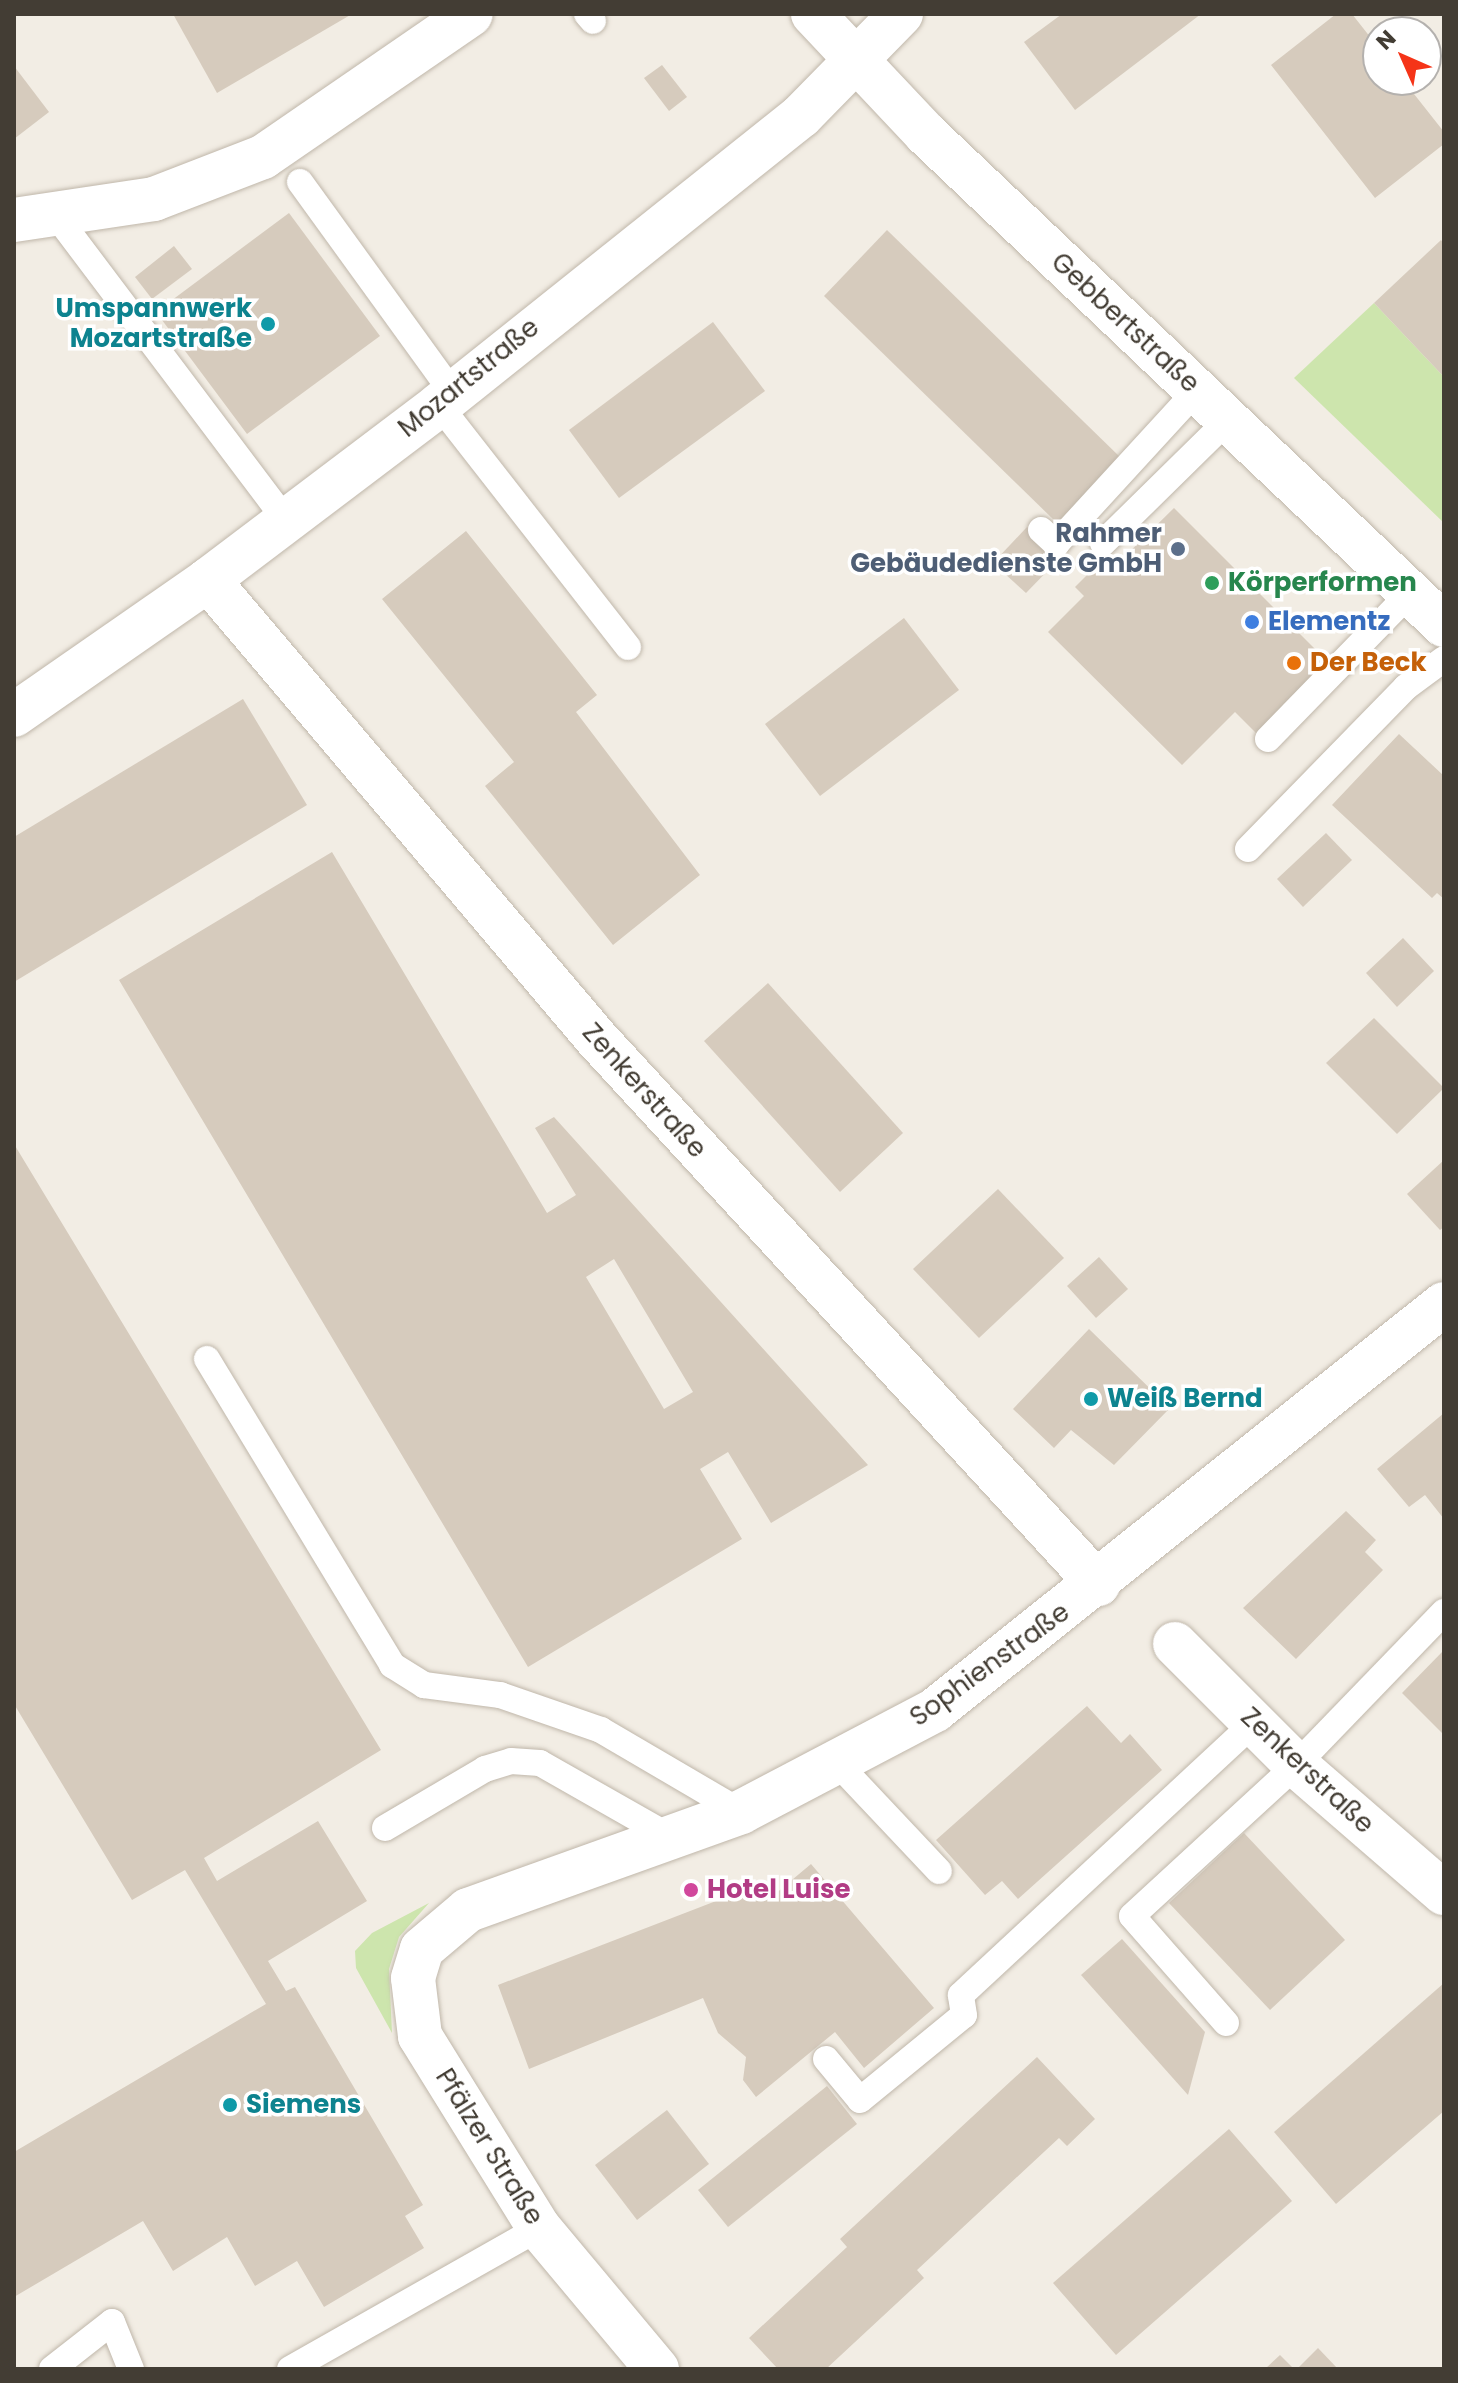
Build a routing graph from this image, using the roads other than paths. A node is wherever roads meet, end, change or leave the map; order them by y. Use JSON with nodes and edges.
{"nodes":[{"id":1,"x":471,"y":14,"type":"edge"},
{"id":2,"x":813,"y":14,"type":"edge"},
{"id":3,"x":901,"y":14,"type":"edge"},
{"id":4,"x":855,"y":61,"type":"junction"},
{"id":5,"x":300,"y":182,"type":"dead end"},
{"id":6,"x":34,"y":217,"type":"edge"},
{"id":7,"x":1197,"y":390,"type":"junction"},
{"id":8,"x":446,"y":399,"type":"junction"},
{"id":9,"x":1228,"y":420,"type":"junction"},
{"id":10,"x":287,"y":522,"type":"junction"},
{"id":11,"x":1041,"y":530,"type":"dead end"},
{"id":12,"x":1103,"y":543,"type":"dead end"},
{"id":13,"x":208,"y":580,"type":"junction"},
{"id":14,"x":1410,"y":593,"type":"junction"},
{"id":15,"x":1444,"y":625,"type":"edge"},
{"id":16,"x":628,"y":647,"type":"dead end"},
{"id":17,"x":1444,"y":659,"type":"edge"},
{"id":18,"x":14,"y":715,"type":"edge"},
{"id":19,"x":1268,"y":739,"type":"dead end"},
{"id":20,"x":1248,"y":849,"type":"dead end"},
{"id":21,"x":1444,"y":1304,"type":"edge"},
{"id":22,"x":207,"y":1359,"type":"dead end"},
{"id":23,"x":1098,"y":1584,"type":"junction"},
{"id":24,"x":1444,"y":1612,"type":"edge"},
{"id":25,"x":1175,"y":1644,"type":"dead end"},
{"id":26,"x":1254,"y":1723,"type":"junction"},
{"id":27,"x":838,"y":1764,"type":"junction"},
{"id":28,"x":1296,"y":1765,"type":"junction"},
{"id":29,"x":741,"y":1812,"type":"junction"},
{"id":30,"x":385,"y":1828,"type":"dead end"},
{"id":31,"x":672,"y":1838,"type":"junction"},
{"id":32,"x":939,"y":1871,"type":"dead end"},
{"id":33,"x":1444,"y":1893,"type":"edge"},
{"id":34,"x":468,"y":1910,"type":"joint"},
{"id":35,"x":1226,"y":2023,"type":"dead end"},
{"id":36,"x":826,"y":2059,"type":"dead end"},
{"id":37,"x":539,"y":2228,"type":"junction"},
{"id":38,"x":654,"y":2368,"type":"edge"},
{"id":39,"x":52,"y":2369,"type":"edge"},
{"id":40,"x":131,"y":2369,"type":"edge"},
{"id":41,"x":290,"y":2369,"type":"edge"}],
"edges":[{"from":1,"to":6,"type":"street"},
{"from":2,"to":4,"type":"street","name":"Gebbertstraße"},
{"from":3,"to":4,"type":"street","name":"Mozartstraße"},
{"from":4,"to":7,"type":"street","name":"Gebbertstraße"},
{"from":4,"to":8,"type":"street","name":"Mozartstraße"},
{"from":5,"to":8,"type":"lane"},
{"from":6,"to":10,"type":"lane"},
{"from":7,"to":9,"type":"street","name":"Gebbertstraße"},
{"from":7,"to":11,"type":"lane"},
{"from":8,"to":10,"type":"street","name":"Mozartstraße"},
{"from":8,"to":16,"type":"lane"},
{"from":9,"to":12,"type":"lane"},
{"from":9,"to":14,"type":"street","name":"Gebbertstraße"},
{"from":10,"to":13,"type":"street","name":"Mozartstraße"},
{"from":13,"to":18,"type":"street","name":"Mozartstraße"},
{"from":13,"to":23,"type":"street","name":"Zenkerstraße"},
{"from":14,"to":15,"type":"street","name":"Gebbertstraße"},
{"from":14,"to":19,"type":"lane"},
{"from":17,"to":20,"type":"lane"},
{"from":21,"to":23,"type":"street","name":"Sophienstraße"},
{"from":22,"to":29,"type":"lane"},
{"from":23,"to":27,"type":"street","name":"Sophienstraße"},
{"from":24,"to":28,"type":"lane"},
{"from":25,"to":26,"type":"street","name":"Zenkerstraße"},
{"from":26,"to":28,"type":"street","name":"Zenkerstraße"},
{"from":26,"to":36,"type":"lane"},
{"from":27,"to":29,"type":"street","name":"Sophienstraße"},
{"from":27,"to":32,"type":"lane"},
{"from":28,"to":33,"type":"street","name":"Zenkerstraße"},
{"from":28,"to":35,"type":"lane"},
{"from":29,"to":31,"type":"street","name":"Sophienstraße"},
{"from":30,"to":31,"type":"lane"},
{"from":31,"to":34,"type":"street","name":"Sophienstraße"},
{"from":34,"to":37,"type":"street","name":"Pfälzer Straße"},
{"from":37,"to":38,"type":"street","name":"Pfälzer Straße"},
{"from":37,"to":41,"type":"lane"},
{"from":39,"to":40,"type":"lane"}]}
